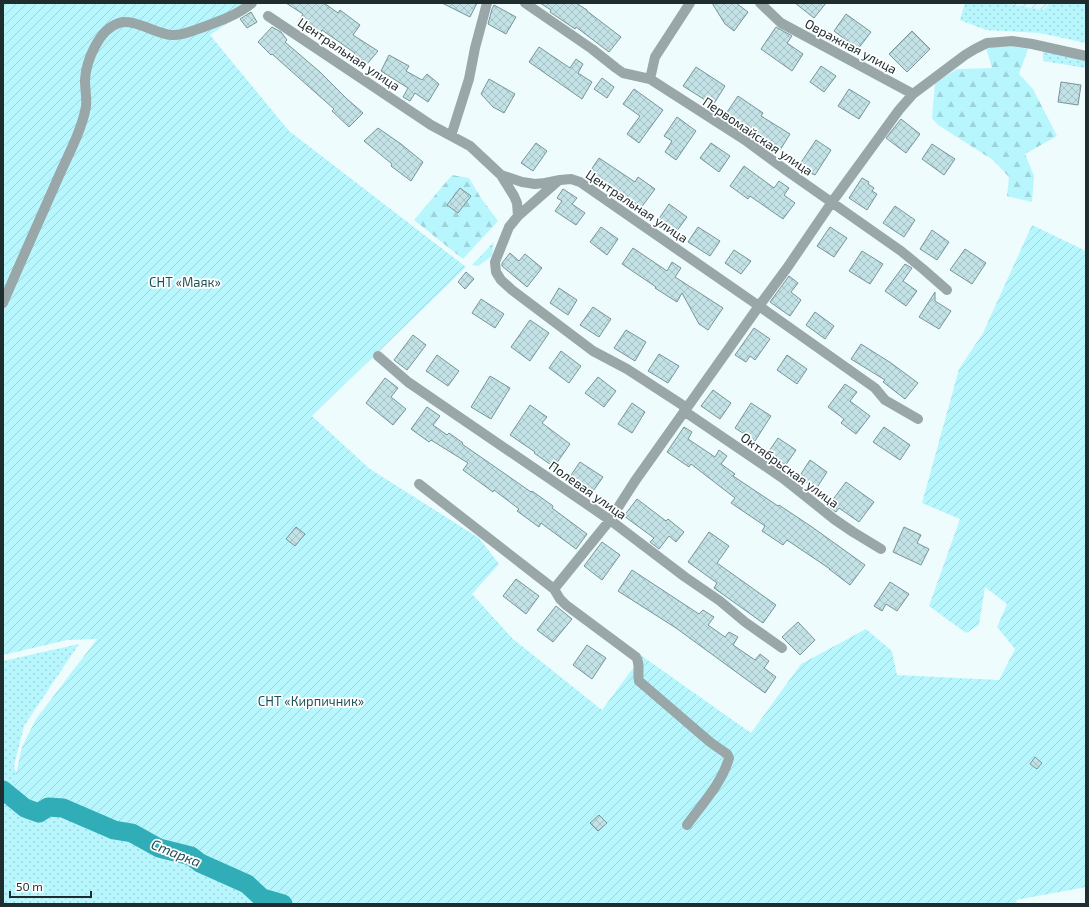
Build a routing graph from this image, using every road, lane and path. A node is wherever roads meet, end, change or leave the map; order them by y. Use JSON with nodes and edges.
{"nodes":[{"id":1,"x":252,"y":3,"type":"edge"},
{"id":2,"x":487,"y":3,"type":"edge"},
{"id":3,"x":526,"y":3,"type":"edge"},
{"id":4,"x":690,"y":3,"type":"edge"},
{"id":5,"x":760,"y":3,"type":"edge"},
{"id":6,"x":268,"y":16,"type":"dead end"},
{"id":7,"x":1086,"y":56,"type":"edge"},
{"id":8,"x":650,"y":80,"type":"junction"},
{"id":9,"x":913,"y":94,"type":"junction"},
{"id":10,"x":450,"y":136,"type":"junction"},
{"id":11,"x":501,"y":175,"type":"junction"},
{"id":12,"x":560,"y":180,"type":"junction"},
{"id":13,"x":832,"y":202,"type":"junction"},
{"id":14,"x":518,"y":216,"type":"junction"},
{"id":15,"x":947,"y":290,"type":"dead end"},
{"id":16,"x":3,"y":303,"type":"edge"},
{"id":17,"x":759,"y":306,"type":"junction"},
{"id":18,"x":378,"y":356,"type":"dead end"},
{"id":19,"x":685,"y":410,"type":"junction"},
{"id":20,"x":918,"y":418,"type":"dead end"},
{"id":21,"x":419,"y":484,"type":"dead end"},
{"id":22,"x":610,"y":520,"type":"junction"},
{"id":23,"x":881,"y":549,"type":"dead end"},
{"id":24,"x":554,"y":589,"type":"junction"},
{"id":25,"x":782,"y":648,"type":"dead end"},
{"id":26,"x":687,"y":824,"type":"dead end"}],
"edges":[{"from":1,"to":16,"type":"street"},
{"from":2,"to":10,"type":"street"},
{"from":3,"to":8,"type":"street","name":"Первомайская улица"},
{"from":4,"to":8,"type":"street"},
{"from":5,"to":9,"type":"street","name":"Овражная улица"},
{"from":6,"to":10,"type":"street","name":"Центральная улица"},
{"from":7,"to":9,"type":"street"},
{"from":8,"to":13,"type":"street","name":"Первомайская улица"},
{"from":9,"to":13,"type":"street"},
{"from":10,"to":11,"type":"street","name":"Центральная улица"},
{"from":11,"to":12,"type":"street","name":"Центральная улица"},
{"from":11,"to":14,"type":"street"},
{"from":12,"to":14,"type":"street"},
{"from":12,"to":17,"type":"street","name":"Центральная улица"},
{"from":13,"to":15,"type":"street","name":"Первомайская улица"},
{"from":13,"to":17,"type":"street"},
{"from":14,"to":19,"type":"street","name":"Октябрьская улица"},
{"from":17,"to":19,"type":"street"},
{"from":17,"to":20,"type":"street","name":"Центральная улица"},
{"from":18,"to":22,"type":"street","name":"Полевая улица"},
{"from":19,"to":22,"type":"street"},
{"from":19,"to":23,"type":"street","name":"Октябрьская улица"},
{"from":21,"to":24,"type":"street"},
{"from":22,"to":24,"type":"street"},
{"from":22,"to":25,"type":"street","name":"Полевая улица"},
{"from":24,"to":26,"type":"street"}]}
